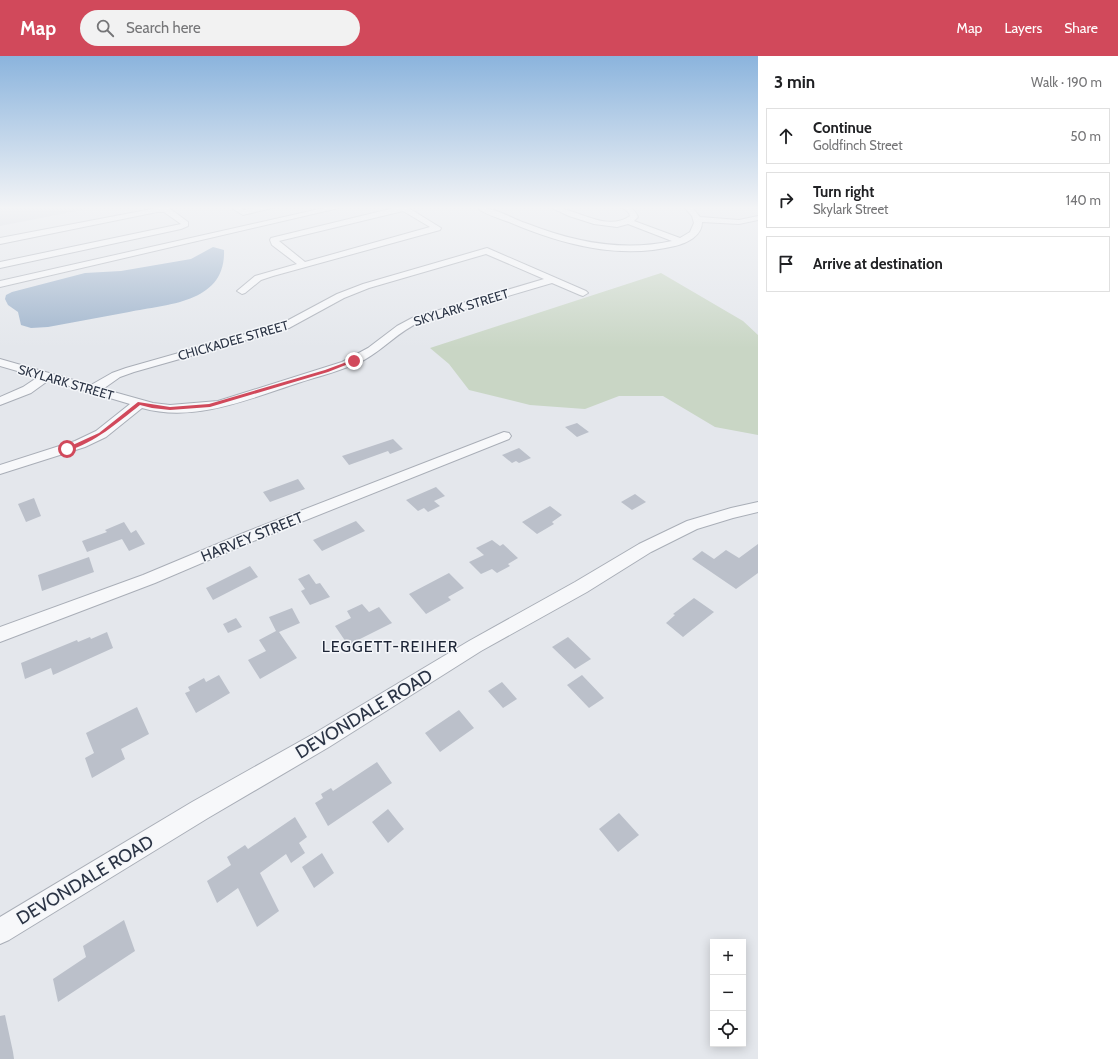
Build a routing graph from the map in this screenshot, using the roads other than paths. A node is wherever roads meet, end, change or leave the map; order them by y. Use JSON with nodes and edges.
{"nodes":[{"id":1,"x":53,"y":254,"type":"edge"},
{"id":2,"x":91,"y":254,"type":"edge"},
{"id":3,"x":133,"y":254,"type":"edge"},
{"id":4,"x":289,"y":254,"type":"edge"},
{"id":5,"x":341,"y":254,"type":"edge"},
{"id":6,"x":477,"y":254,"type":"edge"},
{"id":7,"x":493,"y":254,"type":"edge"},
{"id":8,"x":98,"y":262,"type":"junction"},
{"id":9,"x":303,"y":264,"type":"junction"},
{"id":10,"x":0,"y":265,"type":"edge"},
{"id":11,"x":552,"y":280,"type":"junction"},
{"id":12,"x":0,"y":284,"type":"edge"},
{"id":13,"x":242,"y":291,"type":"dead end"},
{"id":14,"x":584,"y":293,"type":"dead end"},
{"id":15,"x":0,"y":362,"type":"edge"},
{"id":16,"x":47,"y":376,"type":"junction"},
{"id":17,"x":92,"y":390,"type":"junction"},
{"id":18,"x":0,"y":401,"type":"edge"},
{"id":19,"x":140,"y":403,"type":"junction"},
{"id":20,"x":504,"y":436,"type":"dead end"},
{"id":21,"x":0,"y":470,"type":"edge"},
{"id":22,"x":758,"y":507,"type":"edge"},
{"id":23,"x":0,"y":635,"type":"edge"},
{"id":24,"x":0,"y":931,"type":"edge"}],
"edges":[{"from":1,"to":10,"type":"street"},
{"from":2,"to":8,"type":"street"},
{"from":3,"to":8,"type":"street"},
{"from":4,"to":9,"type":"street"},
{"from":5,"to":9,"type":"street"},
{"from":6,"to":17,"type":"street","name":"CHICKADEE STREET"},
{"from":7,"to":11,"type":"street","name":"CHICKADEE STREET"},
{"from":8,"to":12,"type":"street"},
{"from":9,"to":13,"type":"street"},
{"from":11,"to":14,"type":"street"},
{"from":11,"to":19,"type":"street","name":"SKYLARK STREET"},
{"from":15,"to":16,"type":"street","name":"SKYLARK STREET"},
{"from":16,"to":17,"type":"street","name":"SKYLARK STREET"},
{"from":16,"to":18,"type":"street"},
{"from":17,"to":19,"type":"street","name":"SKYLARK STREET"},
{"from":19,"to":21,"type":"street"},
{"from":20,"to":23,"type":"street","name":"HARVEY STREET"},
{"from":22,"to":24,"type":"street","name":"DEVONDALE ROAD"}]}
